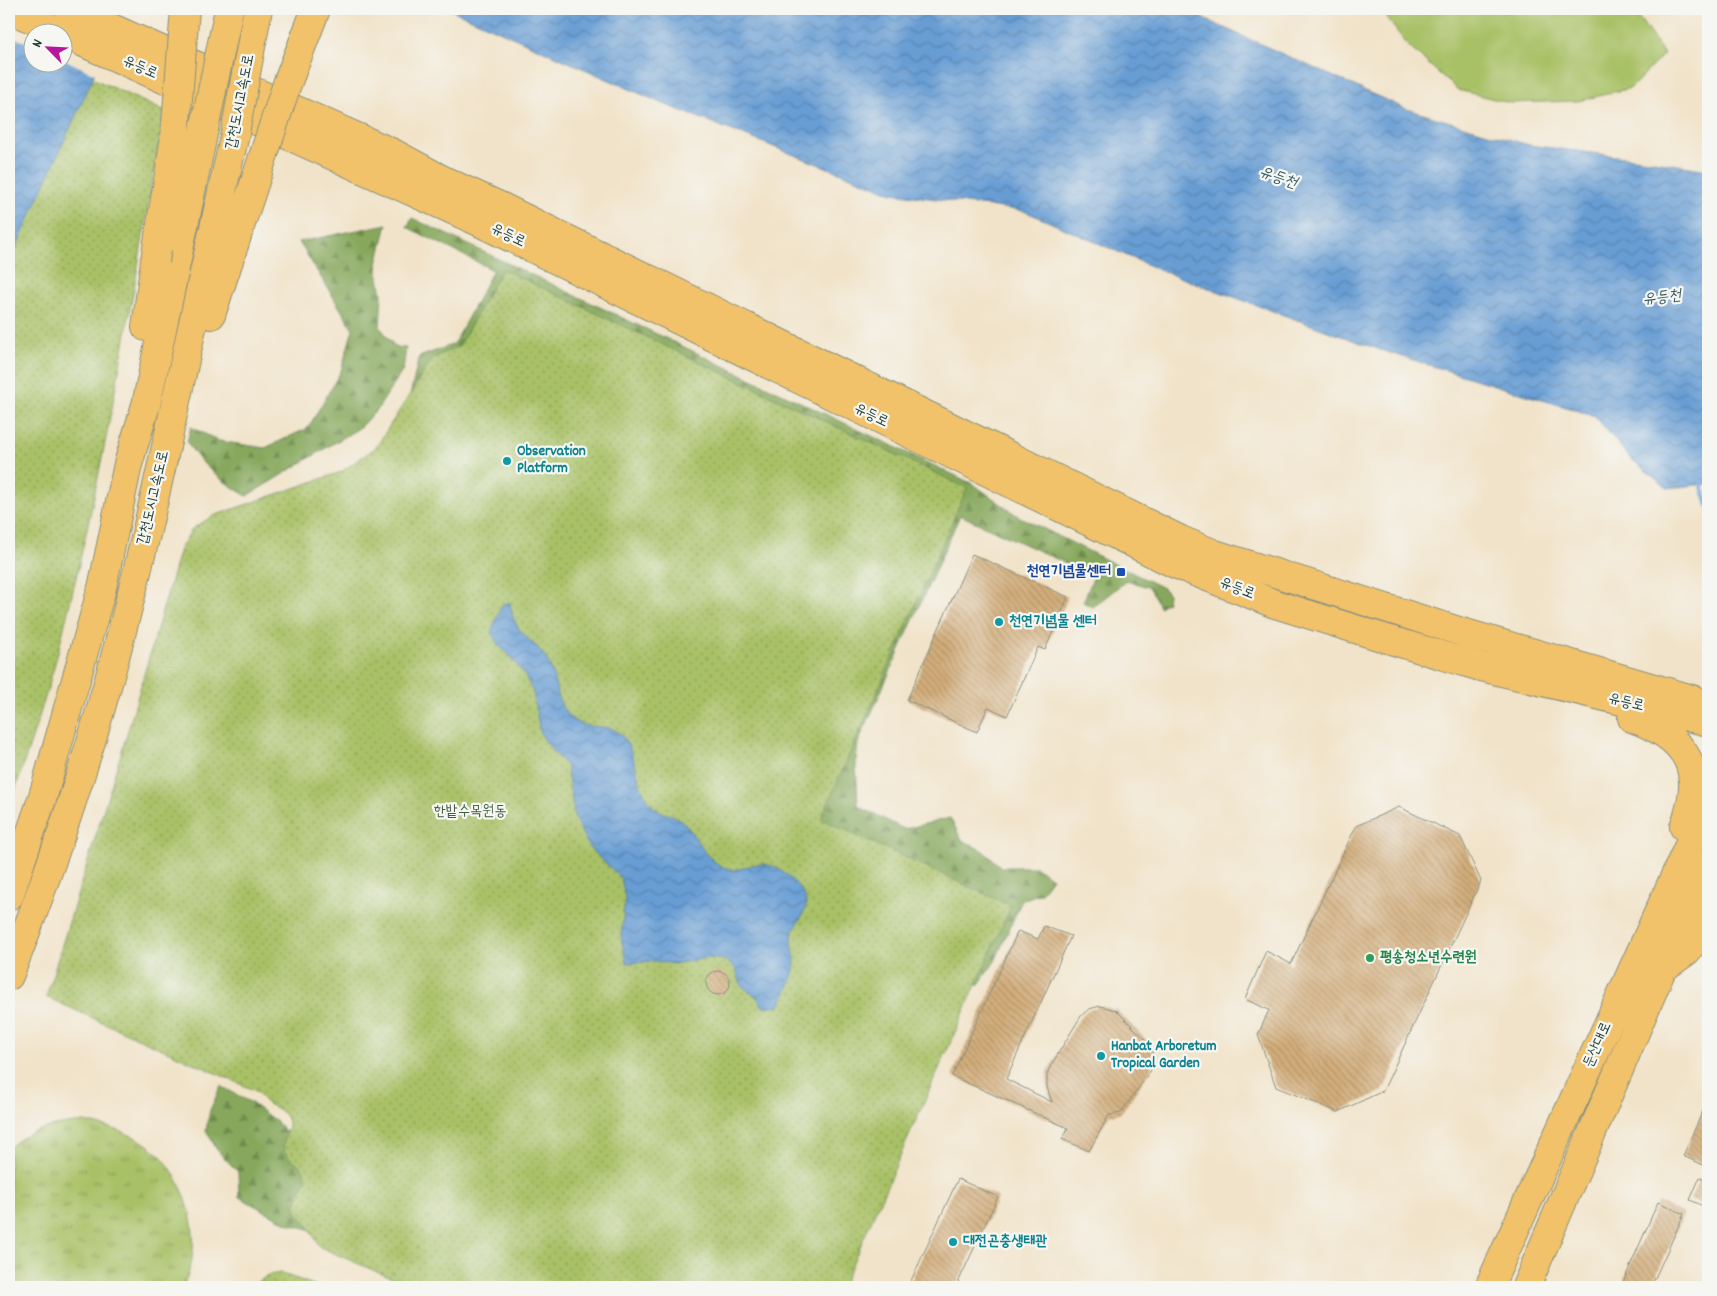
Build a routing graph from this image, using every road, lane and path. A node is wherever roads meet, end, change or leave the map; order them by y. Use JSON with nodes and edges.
{"nodes":[{"id":1,"x":9,"y":9,"type":"edge"},
{"id":2,"x":69,"y":9,"type":"edge"},
{"id":3,"x":185,"y":9,"type":"edge"},
{"id":4,"x":229,"y":9,"type":"edge"},
{"id":5,"x":258,"y":9,"type":"edge"},
{"id":6,"x":316,"y":9,"type":"edge"},
{"id":7,"x":38,"y":22,"type":"edge"},
{"id":8,"x":72,"y":38,"type":"edge"},
{"id":9,"x":222,"y":243,"type":"junction"},
{"id":10,"x":128,"y":464,"type":"junction"},
{"id":11,"x":1708,"y":686,"type":"edge"},
{"id":12,"x":1617,"y":690,"type":"junction"},
{"id":13,"x":1708,"y":703,"type":"edge"},
{"id":14,"x":1708,"y":722,"type":"edge"},
{"id":15,"x":1708,"y":802,"type":"edge"},
{"id":16,"x":1708,"y":862,"type":"edge"},
{"id":17,"x":1676,"y":874,"type":"junction"},
{"id":18,"x":9,"y":896,"type":"edge"},
{"id":19,"x":1708,"y":922,"type":"edge"},
{"id":20,"x":1661,"y":970,"type":"junction"},
{"id":21,"x":9,"y":976,"type":"edge"},
{"id":22,"x":1489,"y":1287,"type":"edge"},
{"id":23,"x":1526,"y":1287,"type":"edge"}],
"edges":[{"from":1,"to":7,"type":"main road","name":"유등로"},
{"from":2,"to":12,"type":"main road","name":"유등로","bridge":true},
{"from":3,"to":10,"type":"main road","bridge":true},
{"from":4,"to":10,"type":"main road","name":"갑천도시고속도로","bridge":true},
{"from":5,"to":9,"type":"main road","name":"갑천도시고속도로","bridge":true},
{"from":6,"to":9,"type":"main road","bridge":true},
{"from":8,"to":12,"type":"main road","name":"유등로","bridge":true},
{"from":9,"to":21,"type":"main road","name":"갑천도시고속도로"},
{"from":10,"to":18,"type":"main road","name":"갑천도시고속도로"},
{"from":11,"to":12,"type":"main road"},
{"from":12,"to":13,"type":"main road","name":"유등로"},
{"from":12,"to":14,"type":"main road","name":"유등로"},
{"from":12,"to":17,"type":"main road"},
{"from":15,"to":17,"type":"main road","name":"둔산대로"},
{"from":16,"to":20,"type":"main road","name":"둔산대로"},
{"from":17,"to":22,"type":"main road","name":"둔산대로"},
{"from":19,"to":20,"type":"main road"},
{"from":20,"to":23,"type":"main road","name":"둔산대로"}]}
